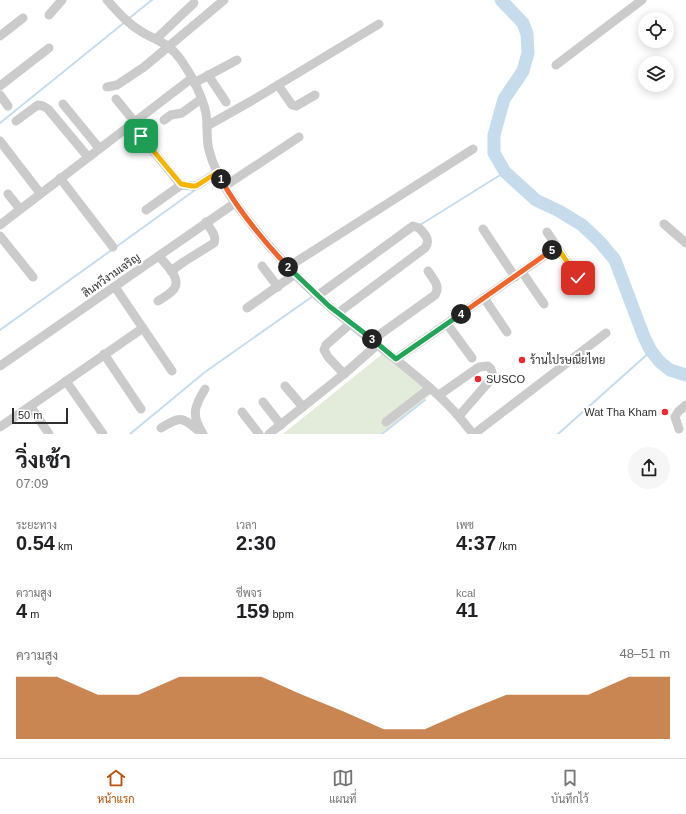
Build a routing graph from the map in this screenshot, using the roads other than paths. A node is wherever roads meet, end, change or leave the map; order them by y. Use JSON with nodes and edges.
{"nodes":[{"id":1,"x":62,"y":0,"type":"edge"},
{"id":2,"x":107,"y":0,"type":"edge"},
{"id":3,"x":224,"y":0,"type":"edge"},
{"id":4,"x":642,"y":0,"type":"edge"},
{"id":5,"x":194,"y":3,"type":"dead end"},
{"id":6,"x":50,"y":15,"type":"dead end"},
{"id":7,"x":23,"y":18,"type":"dead end"},
{"id":8,"x":379,"y":24,"type":"dead end"},
{"id":9,"x":0,"y":36,"type":"edge"},
{"id":10,"x":156,"y":38,"type":"junction"},
{"id":11,"x":169,"y":46,"type":"junction"},
{"id":12,"x":50,"y":48,"type":"dead end"},
{"id":13,"x":237,"y":60,"type":"dead end"},
{"id":14,"x":556,"y":65,"type":"dead end"},
{"id":15,"x":208,"y":75,"type":"junction"},
{"id":16,"x":193,"y":80,"type":"junction"},
{"id":17,"x":278,"y":85,"type":"junction"},
{"id":18,"x":0,"y":86,"type":"edge"},
{"id":19,"x":108,"y":87,"type":"dead end"},
{"id":20,"x":0,"y":95,"type":"edge"},
{"id":21,"x":315,"y":95,"type":"dead end"},
{"id":22,"x":116,"y":99,"type":"dead end"},
{"id":23,"x":201,"y":99,"type":"junction"},
{"id":24,"x":226,"y":102,"type":"dead end"},
{"id":25,"x":63,"y":104,"type":"dead end"},
{"id":26,"x":8,"y":106,"type":"dead end"},
{"id":27,"x":164,"y":120,"type":"dead end"},
{"id":28,"x":16,"y":121,"type":"dead end"},
{"id":29,"x":134,"y":121,"type":"junction"},
{"id":30,"x":207,"y":126,"type":"junction"},
{"id":31,"x":141,"y":136,"type":"dead end"},
{"id":32,"x":299,"y":137,"type":"dead end"},
{"id":33,"x":0,"y":142,"type":"edge"},
{"id":34,"x":99,"y":148,"type":"junction"},
{"id":35,"x":473,"y":148,"type":"dead end"},
{"id":36,"x":88,"y":157,"type":"junction"},
{"id":37,"x":218,"y":172,"type":"junction"},
{"id":38,"x":60,"y":178,"type":"junction"},
{"id":39,"x":181,"y":184,"type":"junction"},
{"id":40,"x":225,"y":186,"type":"junction"},
{"id":41,"x":40,"y":193,"type":"junction"},
{"id":42,"x":8,"y":194,"type":"dead end"},
{"id":43,"x":235,"y":203,"type":"junction"},
{"id":44,"x":20,"y":209,"type":"junction"},
{"id":45,"x":146,"y":210,"type":"dead end"},
{"id":46,"x":206,"y":222,"type":"junction"},
{"id":47,"x":664,"y":224,"type":"dead end"},
{"id":48,"x":0,"y":225,"type":"edge"},
{"id":49,"x":483,"y":229,"type":"dead end"},
{"id":50,"x":547,"y":232,"type":"dead end"},
{"id":51,"x":0,"y":236,"type":"edge"},
{"id":52,"x":686,"y":243,"type":"edge"},
{"id":53,"x":113,"y":247,"type":"dead end"},
{"id":54,"x":557,"y":247,"type":"junction"},
{"id":55,"x":159,"y":256,"type":"junction"},
{"id":56,"x":262,"y":266,"type":"dead end"},
{"id":57,"x":288,"y":267,"type":"junction"},
{"id":58,"x":171,"y":271,"type":"junction"},
{"id":59,"x":428,"y":271,"type":"dead end"},
{"id":60,"x":295,"y":274,"type":"junction"},
{"id":61,"x":518,"y":274,"type":"junction"},
{"id":62,"x":33,"y":277,"type":"dead end"},
{"id":63,"x":578,"y":278,"type":"dead end"},
{"id":64,"x":114,"y":287,"type":"junction"},
{"id":65,"x":278,"y":287,"type":"junction"},
{"id":66,"x":317,"y":296,"type":"junction"},
{"id":67,"x":484,"y":298,"type":"junction"},
{"id":68,"x":158,"y":301,"type":"dead end"},
{"id":69,"x":544,"y":304,"type":"dead end"},
{"id":70,"x":247,"y":308,"type":"dead end"},
{"id":71,"x":338,"y":313,"type":"junction"},
{"id":72,"x":350,"y":323,"type":"junction"},
{"id":73,"x":447,"y":324,"type":"junction"},
{"id":74,"x":143,"y":328,"type":"junction"},
{"id":75,"x":507,"y":332,"type":"dead end"},
{"id":76,"x":606,"y":333,"type":"dead end"},
{"id":77,"x":375,"y":342,"type":"junction"},
{"id":78,"x":104,"y":354,"type":"junction"},
{"id":79,"x":472,"y":358,"type":"dead end"},
{"id":80,"x":396,"y":359,"type":"junction"},
{"id":81,"x":0,"y":366,"type":"edge"},
{"id":82,"x":172,"y":371,"type":"dead end"},
{"id":83,"x":344,"y":374,"type":"junction"},
{"id":84,"x":66,"y":381,"type":"junction"},
{"id":85,"x":285,"y":386,"type":"dead end"},
{"id":86,"x":430,"y":388,"type":"junction"},
{"id":87,"x":205,"y":389,"type":"dead end"},
{"id":88,"x":439,"y":395,"type":"junction"},
{"id":89,"x":263,"y":402,"type":"dead end"},
{"id":90,"x":686,"y":405,"type":"edge"},
{"id":91,"x":31,"y":406,"type":"junction"},
{"id":92,"x":303,"y":408,"type":"junction"},
{"id":93,"x":141,"y":410,"type":"dead end"},
{"id":94,"x":242,"y":412,"type":"dead end"},
{"id":95,"x":459,"y":416,"type":"junction"},
{"id":96,"x":386,"y":422,"type":"dead end"},
{"id":97,"x":281,"y":425,"type":"junction"},
{"id":98,"x":0,"y":427,"type":"edge"},
{"id":99,"x":161,"y":428,"type":"dead end"},
{"id":100,"x":679,"y":429,"type":"dead end"},
{"id":101,"x":49,"y":434,"type":"edge"},
{"id":102,"x":103,"y":434,"type":"edge"},
{"id":103,"x":203,"y":434,"type":"edge"},
{"id":104,"x":259,"y":434,"type":"edge"},
{"id":105,"x":269,"y":434,"type":"edge"},
{"id":106,"x":474,"y":434,"type":"edge"}],
"edges":[{"from":1,"to":6,"type":"street"},
{"from":2,"to":10,"type":"street"},
{"from":3,"to":11,"type":"street"},
{"from":4,"to":14,"type":"street"},
{"from":5,"to":10,"type":"street"},
{"from":7,"to":9,"type":"street"},
{"from":8,"to":17,"type":"street"},
{"from":10,"to":11,"type":"street"},
{"from":11,"to":16,"type":"street"},
{"from":11,"to":19,"type":"street"},
{"from":12,"to":18,"type":"street"},
{"from":13,"to":15,"type":"street"},
{"from":15,"to":16,"type":"street"},
{"from":15,"to":24,"type":"street"},
{"from":16,"to":23,"type":"street"},
{"from":16,"to":29,"type":"street"},
{"from":17,"to":21,"type":"street"},
{"from":17,"to":30,"type":"street"},
{"from":20,"to":26,"type":"street"},
{"from":22,"to":29,"type":"street"},
{"from":23,"to":27,"type":"street"},
{"from":23,"to":30,"type":"street"},
{"from":25,"to":34,"type":"street"},
{"from":28,"to":36,"type":"street"},
{"from":29,"to":34,"type":"street"},
{"from":30,"to":37,"type":"street"},
{"from":31,"to":39,"type":"street"},
{"from":32,"to":40,"type":"street"},
{"from":33,"to":41,"type":"street"},
{"from":34,"to":36,"type":"street"},
{"from":35,"to":57,"type":"street"},
{"from":36,"to":38,"type":"street"},
{"from":37,"to":39,"type":"street"},
{"from":37,"to":40,"type":"street"},
{"from":38,"to":41,"type":"street"},
{"from":38,"to":53,"type":"street"},
{"from":39,"to":45,"type":"street"},
{"from":40,"to":43,"type":"street"},
{"from":41,"to":44,"type":"street"},
{"from":42,"to":44,"type":"street"},
{"from":43,"to":46,"type":"street","name":"สินทวีงามเจริญ"},
{"from":43,"to":57,"type":"street"},
{"from":44,"to":48,"type":"street"},
{"from":46,"to":55,"type":"street","name":"สินทวีงามเจริญ"},
{"from":46,"to":58,"type":"street"},
{"from":47,"to":52,"type":"street"},
{"from":49,"to":61,"type":"street"},
{"from":50,"to":54,"type":"street"},
{"from":51,"to":62,"type":"street"},
{"from":54,"to":61,"type":"street"},
{"from":54,"to":63,"type":"street"},
{"from":55,"to":58,"type":"street"},
{"from":55,"to":64,"type":"street","name":"สินทวีงามเจริญ"},
{"from":56,"to":65,"type":"street"},
{"from":57,"to":60,"type":"street"},
{"from":58,"to":68,"type":"street"},
{"from":59,"to":77,"type":"street"},
{"from":60,"to":65,"type":"street"},
{"from":60,"to":66,"type":"street"},
{"from":61,"to":67,"type":"street"},
{"from":61,"to":69,"type":"street"},
{"from":64,"to":74,"type":"street"},
{"from":64,"to":81,"type":"street","name":"สินทวีงามเจริญ"},
{"from":65,"to":70,"type":"street"},
{"from":66,"to":71,"type":"street"},
{"from":66,"to":71,"type":"street"},
{"from":67,"to":73,"type":"street"},
{"from":67,"to":75,"type":"street"},
{"from":71,"to":72,"type":"street"},
{"from":72,"to":77,"type":"street"},
{"from":72,"to":83,"type":"street"},
{"from":73,"to":79,"type":"street"},
{"from":73,"to":80,"type":"street"},
{"from":74,"to":78,"type":"street"},
{"from":74,"to":82,"type":"street"},
{"from":76,"to":106,"type":"street"},
{"from":77,"to":80,"type":"street"},
{"from":77,"to":83,"type":"street"},
{"from":78,"to":84,"type":"street"},
{"from":78,"to":93,"type":"street"},
{"from":80,"to":86,"type":"street"},
{"from":83,"to":92,"type":"street"},
{"from":84,"to":91,"type":"street"},
{"from":84,"to":102,"type":"street"},
{"from":85,"to":92,"type":"street"},
{"from":86,"to":88,"type":"street"},
{"from":86,"to":96,"type":"street"},
{"from":87,"to":103,"type":"street"},
{"from":88,"to":95,"type":"street"},
{"from":88,"to":95,"type":"street"},
{"from":89,"to":97,"type":"street"},
{"from":90,"to":100,"type":"street"},
{"from":91,"to":98,"type":"street"},
{"from":91,"to":101,"type":"street"},
{"from":92,"to":97,"type":"street"},
{"from":94,"to":104,"type":"street"},
{"from":95,"to":106,"type":"street"},
{"from":97,"to":105,"type":"street"},
{"from":99,"to":103,"type":"street"}]}
